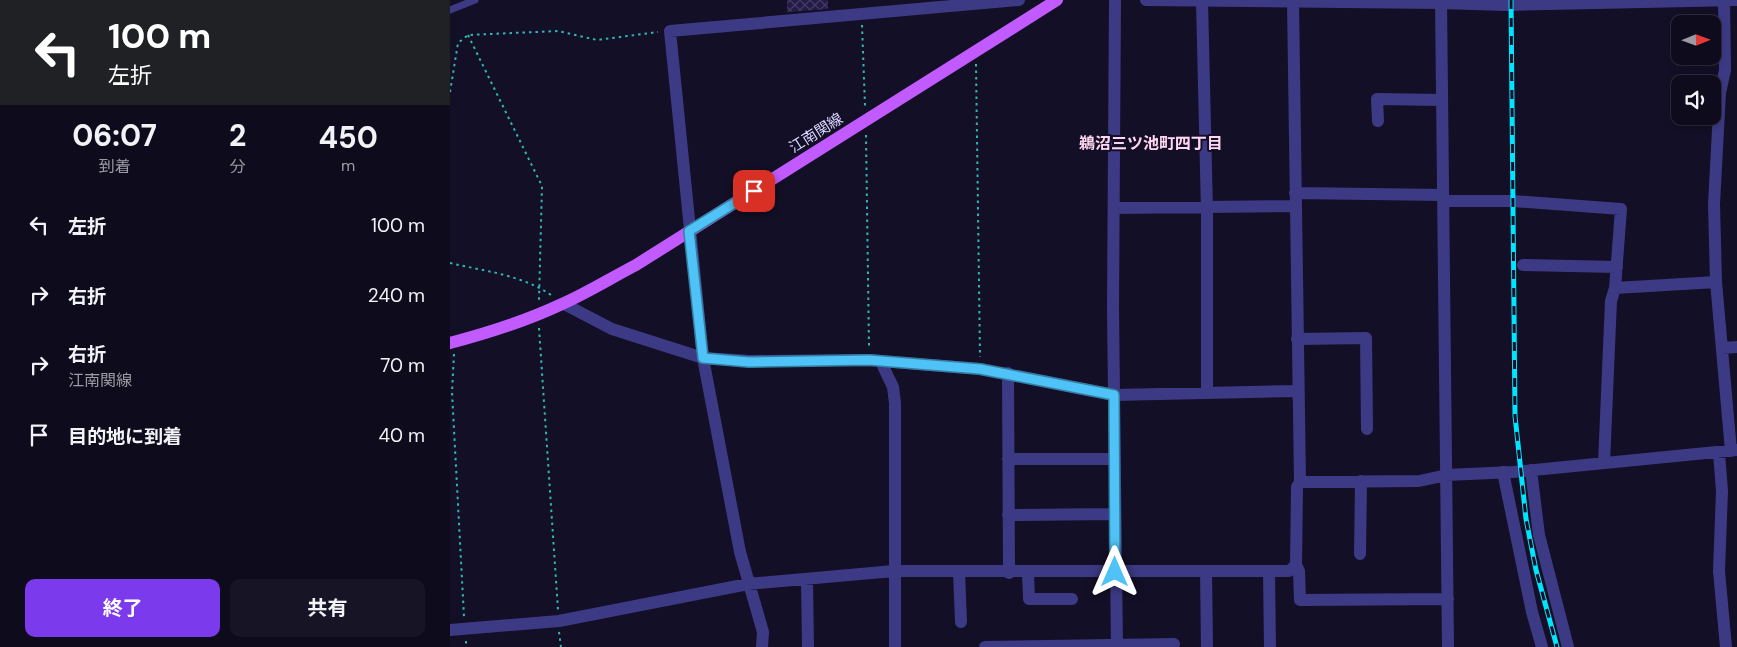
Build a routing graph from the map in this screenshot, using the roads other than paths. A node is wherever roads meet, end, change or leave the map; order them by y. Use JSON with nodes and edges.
{"nodes":[{"id":1,"x":475,"y":0,"type":"edge"},
{"id":2,"x":1020,"y":0,"type":"edge"},
{"id":3,"x":1057,"y":0,"type":"edge"},
{"id":4,"x":1115,"y":0,"type":"edge"},
{"id":5,"x":1146,"y":0,"type":"edge"},
{"id":6,"x":1724,"y":0,"type":"edge"},
{"id":7,"x":1733,"y":0,"type":"edge"},
{"id":8,"x":1737,"y":0,"type":"edge"},
{"id":9,"x":1202,"y":1,"type":"edge"},
{"id":10,"x":1293,"y":1,"type":"junction"},
{"id":11,"x":1441,"y":2,"type":"edge"},
{"id":12,"x":450,"y":10,"type":"edge"},
{"id":13,"x":1442,"y":100,"type":"junction"},
{"id":14,"x":1378,"y":121,"type":"dead end"},
{"id":15,"x":1444,"y":198,"type":"junction"},
{"id":16,"x":1295,"y":200,"type":"junction"},
{"id":17,"x":1207,"y":207,"type":"junction"},
{"id":18,"x":1114,"y":208,"type":"junction"},
{"id":19,"x":689,"y":231,"type":"junction"},
{"id":20,"x":1523,"y":265,"type":"dead end"},
{"id":21,"x":1616,"y":267,"type":"junction"},
{"id":22,"x":1716,"y":282,"type":"junction"},
{"id":23,"x":1615,"y":288,"type":"junction"},
{"id":24,"x":564,"y":304,"type":"junction"},
{"id":25,"x":1297,"y":339,"type":"junction"},
{"id":26,"x":452,"y":342,"type":"edge"},
{"id":27,"x":1737,"y":347,"type":"edge"},
{"id":28,"x":1722,"y":348,"type":"junction"},
{"id":29,"x":703,"y":358,"type":"junction"},
{"id":30,"x":875,"y":361,"type":"junction"},
{"id":31,"x":1008,"y":373,"type":"junction"},
{"id":32,"x":1297,"y":391,"type":"junction"},
{"id":33,"x":1207,"y":393,"type":"junction"},
{"id":34,"x":1114,"y":395,"type":"junction"},
{"id":35,"x":1367,"y":429,"type":"dead end"},
{"id":36,"x":1729,"y":451,"type":"edge"},
{"id":37,"x":1115,"y":458,"type":"junction"},
{"id":38,"x":1008,"y":459,"type":"junction"},
{"id":39,"x":1604,"y":464,"type":"junction"},
{"id":40,"x":1531,"y":470,"type":"junction"},
{"id":41,"x":1502,"y":472,"type":"junction"},
{"id":42,"x":1447,"y":475,"type":"junction"},
{"id":43,"x":1361,"y":481,"type":"junction"},
{"id":44,"x":1300,"y":482,"type":"junction"},
{"id":45,"x":1115,"y":514,"type":"junction"},
{"id":46,"x":1008,"y":515,"type":"junction"},
{"id":47,"x":1360,"y":554,"type":"dead end"},
{"id":48,"x":1296,"y":565,"type":"junction"},
{"id":49,"x":894,"y":571,"type":"junction"},
{"id":50,"x":1206,"y":571,"type":"junction"},
{"id":51,"x":1269,"y":571,"type":"junction"},
{"id":52,"x":959,"y":572,"type":"junction"},
{"id":53,"x":1115,"y":572,"type":"junction"},
{"id":54,"x":1009,"y":573,"type":"junction"},
{"id":55,"x":1028,"y":573,"type":"junction"},
{"id":56,"x":807,"y":580,"type":"junction"},
{"id":57,"x":748,"y":584,"type":"junction"},
{"id":58,"x":1072,"y":599,"type":"dead end"},
{"id":59,"x":1448,"y":599,"type":"junction"},
{"id":60,"x":961,"y":622,"type":"dead end"},
{"id":61,"x":450,"y":630,"type":"edge"},
{"id":62,"x":1174,"y":644,"type":"dead end"},
{"id":63,"x":1071,"y":646,"type":"edge"},
{"id":64,"x":1117,"y":646,"type":"edge"},
{"id":65,"x":762,"y":647,"type":"edge"},
{"id":66,"x":808,"y":647,"type":"edge"},
{"id":67,"x":895,"y":647,"type":"edge"},
{"id":68,"x":985,"y":647,"type":"edge"},
{"id":69,"x":1016,"y":647,"type":"edge"},
{"id":70,"x":1207,"y":647,"type":"edge"},
{"id":71,"x":1270,"y":647,"type":"edge"},
{"id":72,"x":1448,"y":647,"type":"edge"},
{"id":73,"x":1542,"y":647,"type":"edge"},
{"id":74,"x":1568,"y":647,"type":"edge"},
{"id":75,"x":1726,"y":647,"type":"edge"}],
"edges":[{"from":1,"to":12,"type":"lane"},
{"from":2,"to":19,"type":"street"},
{"from":3,"to":19,"type":"main road","name":"江南関線"},
{"from":4,"to":18,"type":"street"},
{"from":5,"to":9,"type":"street"},
{"from":6,"to":7,"type":"street"},
{"from":6,"to":11,"type":"street"},
{"from":6,"to":22,"type":"street"},
{"from":7,"to":8,"type":"street"},
{"from":9,"to":10,"type":"street"},
{"from":9,"to":17,"type":"street"},
{"from":10,"to":11,"type":"street"},
{"from":10,"to":16,"type":"street"},
{"from":11,"to":13,"type":"street"},
{"from":13,"to":14,"type":"street"},
{"from":13,"to":15,"type":"street"},
{"from":15,"to":16,"type":"street"},
{"from":15,"to":21,"type":"street"},
{"from":15,"to":42,"type":"street"},
{"from":16,"to":17,"type":"street"},
{"from":16,"to":25,"type":"street"},
{"from":17,"to":18,"type":"street"},
{"from":17,"to":33,"type":"street"},
{"from":18,"to":34,"type":"street"},
{"from":19,"to":24,"type":"main road","name":"江南関線"},
{"from":19,"to":29,"type":"street"},
{"from":20,"to":21,"type":"street"},
{"from":21,"to":23,"type":"street"},
{"from":22,"to":23,"type":"street"},
{"from":22,"to":28,"type":"street"},
{"from":23,"to":39,"type":"street"},
{"from":24,"to":26,"type":"main road","name":"江南関線"},
{"from":24,"to":29,"type":"street"},
{"from":25,"to":32,"type":"street"},
{"from":25,"to":35,"type":"street"},
{"from":27,"to":28,"type":"street"},
{"from":28,"to":36,"type":"street"},
{"from":29,"to":30,"type":"street"},
{"from":29,"to":57,"type":"street"},
{"from":30,"to":31,"type":"street"},
{"from":30,"to":49,"type":"street"},
{"from":31,"to":34,"type":"street"},
{"from":31,"to":38,"type":"street"},
{"from":32,"to":33,"type":"street"},
{"from":32,"to":44,"type":"street"},
{"from":33,"to":34,"type":"street"},
{"from":34,"to":37,"type":"street"},
{"from":36,"to":39,"type":"street"},
{"from":36,"to":75,"type":"street"},
{"from":37,"to":38,"type":"street"},
{"from":37,"to":45,"type":"street"},
{"from":38,"to":46,"type":"street"},
{"from":39,"to":40,"type":"street"},
{"from":40,"to":41,"type":"street"},
{"from":40,"to":74,"type":"street"},
{"from":41,"to":42,"type":"street"},
{"from":41,"to":73,"type":"street"},
{"from":42,"to":43,"type":"street"},
{"from":42,"to":59,"type":"street"},
{"from":43,"to":44,"type":"street"},
{"from":43,"to":47,"type":"street"},
{"from":44,"to":48,"type":"street"},
{"from":45,"to":46,"type":"street"},
{"from":45,"to":53,"type":"street"},
{"from":46,"to":54,"type":"street"},
{"from":48,"to":51,"type":"street"},
{"from":48,"to":59,"type":"street"},
{"from":49,"to":52,"type":"street"},
{"from":49,"to":56,"type":"street"},
{"from":49,"to":67,"type":"street"},
{"from":50,"to":51,"type":"street"},
{"from":50,"to":53,"type":"street"},
{"from":50,"to":70,"type":"street"},
{"from":51,"to":71,"type":"street"},
{"from":52,"to":54,"type":"street"},
{"from":52,"to":60,"type":"street"},
{"from":53,"to":55,"type":"street"},
{"from":53,"to":64,"type":"street"},
{"from":54,"to":55,"type":"street"},
{"from":55,"to":58,"type":"street"},
{"from":56,"to":57,"type":"street"},
{"from":56,"to":66,"type":"street"},
{"from":57,"to":61,"type":"street"},
{"from":57,"to":65,"type":"street"},
{"from":59,"to":72,"type":"street"},
{"from":62,"to":64,"type":"street"},
{"from":63,"to":64,"type":"street"},
{"from":63,"to":69,"type":"street"},
{"from":68,"to":69,"type":"street"}]}
